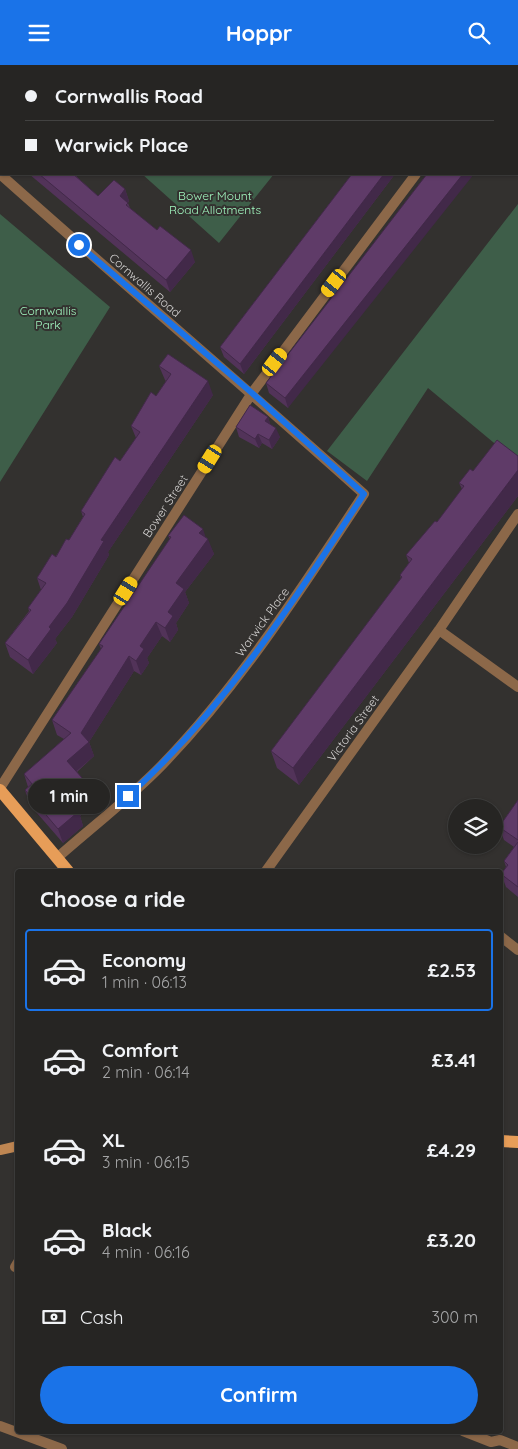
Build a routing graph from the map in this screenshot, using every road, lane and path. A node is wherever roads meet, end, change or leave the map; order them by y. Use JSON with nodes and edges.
{"nodes":[{"id":1,"x":1,"y":175,"type":"edge"},
{"id":2,"x":415,"y":175,"type":"edge"},
{"id":3,"x":252,"y":393,"type":"junction"},
{"id":4,"x":518,"y":514,"type":"edge"},
{"id":5,"x":439,"y":630,"type":"junction"},
{"id":6,"x":518,"y":687,"type":"edge"},
{"id":7,"x":0,"y":789,"type":"edge"},
{"id":8,"x":57,"y":858,"type":"junction"},
{"id":9,"x":66,"y":869,"type":"edge"},
{"id":10,"x":267,"y":869,"type":"edge"},
{"id":11,"x":503,"y":939,"type":"edge"},
{"id":12,"x":518,"y":949,"type":"edge"},
{"id":13,"x":503,"y":1141,"type":"edge"},
{"id":14,"x":516,"y":1141,"type":"edge"},
{"id":15,"x":15,"y":1147,"type":"edge"},
{"id":16,"x":0,"y":1150,"type":"edge"},
{"id":17,"x":0,"y":1425,"type":"edge"},
{"id":18,"x":15,"y":1431,"type":"edge"},
{"id":19,"x":23,"y":1434,"type":"edge"},
{"id":20,"x":467,"y":1434,"type":"edge"},
{"id":21,"x":487,"y":1445,"type":"edge"},
{"id":22,"x":518,"y":1447,"type":"edge"},
{"id":23,"x":62,"y":1449,"type":"edge"}],
"edges":[{"from":1,"to":3,"type":"street","name":"Cornwallis Road"},
{"from":2,"to":3,"type":"street","name":"Bower Street"},
{"from":3,"to":7,"type":"street","name":"Bower Street"},
{"from":3,"to":8,"type":"street","name":"Warwick Place"},
{"from":4,"to":5,"type":"street","name":"Victoria Street"},
{"from":5,"to":6,"type":"street"},
{"from":5,"to":10,"type":"street","name":"Victoria Street"},
{"from":7,"to":8,"type":"main road"},
{"from":8,"to":9,"type":"main road"},
{"from":11,"to":12,"type":"street"},
{"from":13,"to":14,"type":"main road"},
{"from":15,"to":16,"type":"street"},
{"from":17,"to":18,"type":"street"},
{"from":19,"to":23,"type":"street"},
{"from":20,"to":21,"type":"street"},
{"from":21,"to":22,"type":"street"}]}
